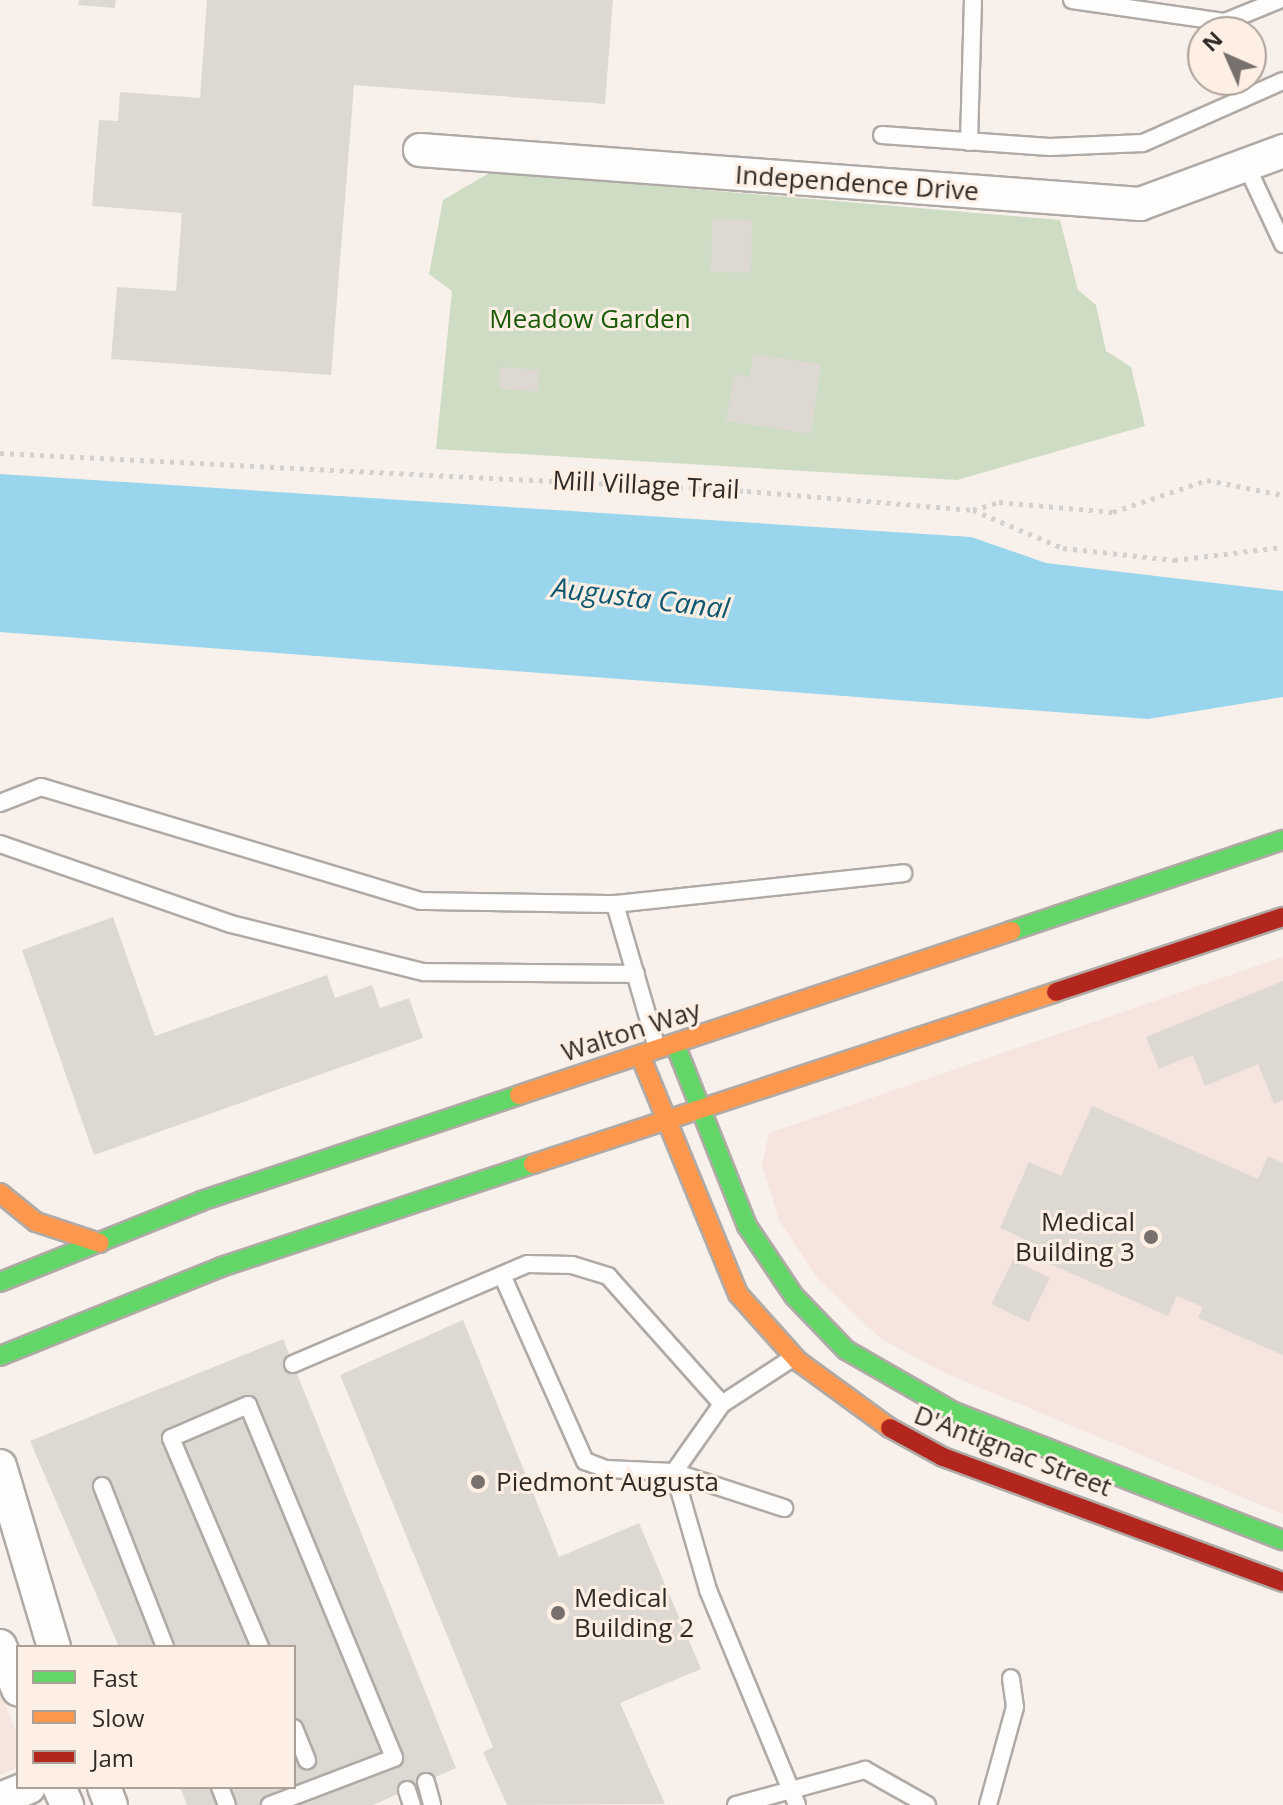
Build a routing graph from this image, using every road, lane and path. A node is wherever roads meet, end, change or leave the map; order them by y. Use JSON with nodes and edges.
{"nodes":[{"id":1,"x":973,"y":0,"type":"edge"},
{"id":2,"x":1072,"y":0,"type":"edge"},
{"id":3,"x":1279,"y":0,"type":"edge"},
{"id":4,"x":1283,"y":81,"type":"edge"},
{"id":5,"x":882,"y":135,"type":"dead end"},
{"id":6,"x":969,"y":142,"type":"junction"},
{"id":7,"x":420,"y":150,"type":"dead end"},
{"id":8,"x":1283,"y":151,"type":"edge"},
{"id":9,"x":1247,"y":167,"type":"junction"},
{"id":10,"x":1283,"y":244,"type":"edge"},
{"id":11,"x":0,"y":453,"type":"edge"},
{"id":12,"x":1283,"y":495,"type":"edge"},
{"id":13,"x":973,"y":510,"type":"junction"},
{"id":14,"x":1283,"y":547,"type":"edge"},
{"id":15,"x":0,"y":803,"type":"edge"},
{"id":16,"x":1283,"y":840,"type":"edge"},
{"id":17,"x":0,"y":844,"type":"edge"},
{"id":18,"x":903,"y":873,"type":"dead end"},
{"id":19,"x":615,"y":904,"type":"junction"},
{"id":20,"x":1283,"y":917,"type":"edge"},
{"id":21,"x":636,"y":974,"type":"junction"},
{"id":22,"x":658,"y":1050,"type":"junction"},
{"id":23,"x":702,"y":1112,"type":"junction"},
{"id":24,"x":669,"y":1123,"type":"junction"},
{"id":25,"x":0,"y":1193,"type":"edge"},
{"id":26,"x":100,"y":1243,"type":"junction"},
{"id":27,"x":502,"y":1275,"type":"junction"},
{"id":28,"x":0,"y":1282,"type":"edge"},
{"id":29,"x":809,"y":1342,"type":"junction"},
{"id":30,"x":0,"y":1356,"type":"edge"},
{"id":31,"x":293,"y":1364,"type":"dead end"},
{"id":32,"x":722,"y":1404,"type":"junction"},
{"id":33,"x":0,"y":1466,"type":"edge"},
{"id":34,"x":674,"y":1472,"type":"junction"},
{"id":35,"x":102,"y":1486,"type":"dead end"},
{"id":36,"x":784,"y":1508,"type":"dead end"},
{"id":37,"x":1283,"y":1540,"type":"edge"},
{"id":38,"x":1283,"y":1582,"type":"edge"},
{"id":39,"x":53,"y":1645,"type":"edge"},
{"id":40,"x":164,"y":1645,"type":"edge"},
{"id":41,"x":259,"y":1645,"type":"edge"},
{"id":42,"x":0,"y":1646,"type":"edge"},
{"id":43,"x":1011,"y":1678,"type":"dead end"},
{"id":44,"x":16,"y":1684,"type":"edge"},
{"id":45,"x":296,"y":1733,"type":"edge"},
{"id":46,"x":307,"y":1760,"type":"dead end"},
{"id":47,"x":426,"y":1782,"type":"dead end"},
{"id":48,"x":790,"y":1787,"type":"junction"},
{"id":49,"x":24,"y":1789,"type":"edge"},
{"id":50,"x":0,"y":1799,"type":"edge"},
{"id":51,"x":270,"y":1805,"type":"edge"},
{"id":52,"x":432,"y":1805,"type":"edge"},
{"id":53,"x":736,"y":1805,"type":"edge"},
{"id":54,"x":797,"y":1805,"type":"edge"},
{"id":55,"x":927,"y":1805,"type":"edge"},
{"id":56,"x":988,"y":1805,"type":"edge"}],
"edges":[{"from":1,"to":6,"type":"lane"},
{"from":2,"to":3,"type":"lane"},
{"from":4,"to":6,"type":"lane"},
{"from":5,"to":6,"type":"lane"},
{"from":7,"to":9,"type":"street","name":"Independence Drive"},
{"from":8,"to":9,"type":"street","name":"Independence Drive"},
{"from":9,"to":10,"type":"lane"},
{"from":11,"to":13,"type":"path","name":"Mill Village Trail"},
{"from":12,"to":13,"type":"path"},
{"from":13,"to":14,"type":"path","name":"Mill Village Trail"},
{"from":15,"to":19,"type":"lane"},
{"from":16,"to":22,"type":"main road","name":"Walton Way"},
{"from":17,"to":21,"type":"lane"},
{"from":18,"to":19,"type":"lane"},
{"from":19,"to":21,"type":"lane"},
{"from":20,"to":23,"type":"main road"},
{"from":21,"to":22,"type":"lane"},
{"from":22,"to":23,"type":"main road","name":"D'Antignac Street"},
{"from":22,"to":24,"type":"main road","name":"D'Antignac Street"},
{"from":22,"to":26,"type":"main road","name":"Walton Way"},
{"from":23,"to":24,"type":"main road"},
{"from":23,"to":29,"type":"main road","name":"D'Antignac Street"},
{"from":24,"to":29,"type":"main road","name":"D'Antignac Street"},
{"from":24,"to":30,"type":"main road"},
{"from":25,"to":26,"type":"main road"},
{"from":26,"to":28,"type":"main road","name":"Walton Way"},
{"from":27,"to":31,"type":"lane"},
{"from":27,"to":32,"type":"lane"},
{"from":27,"to":34,"type":"lane"},
{"from":29,"to":32,"type":"lane"},
{"from":29,"to":37,"type":"main road","name":"D'Antignac Street"},
{"from":29,"to":38,"type":"main road","name":"D'Antignac Street"},
{"from":32,"to":34,"type":"lane"},
{"from":33,"to":39,"type":"street"},
{"from":34,"to":36,"type":"lane"},
{"from":34,"to":48,"type":"lane"},
{"from":35,"to":40,"type":"lane"},
{"from":41,"to":51,"type":"lane"},
{"from":42,"to":44,"type":"street"},
{"from":43,"to":56,"type":"lane"},
{"from":45,"to":46,"type":"lane"},
{"from":47,"to":52,"type":"lane"},
{"from":48,"to":53,"type":"lane"},
{"from":48,"to":54,"type":"lane"},
{"from":48,"to":55,"type":"lane"},
{"from":49,"to":50,"type":"street"}]}
